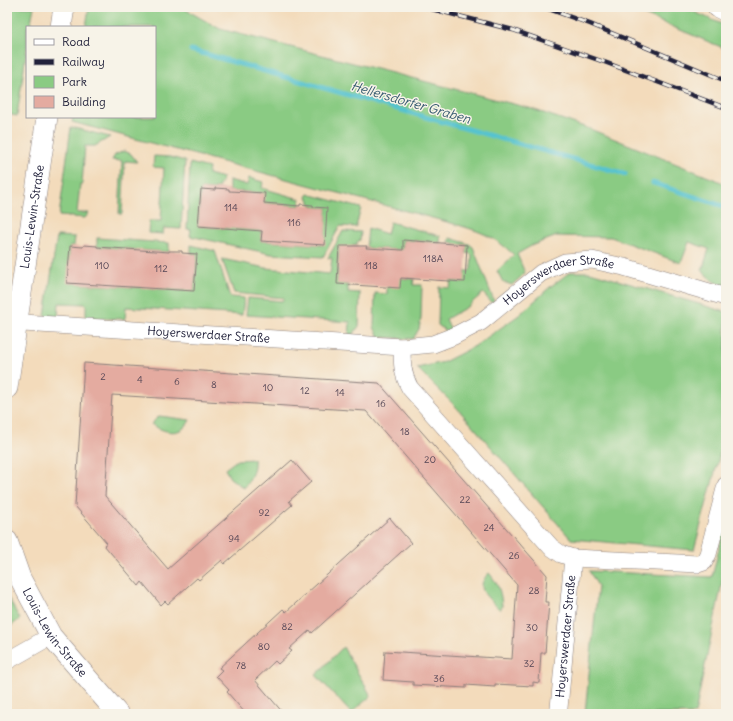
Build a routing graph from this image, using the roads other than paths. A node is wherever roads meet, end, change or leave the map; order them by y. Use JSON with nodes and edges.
{"nodes":[{"id":1,"x":718,"y":7,"type":"edge"},
{"id":2,"x":726,"y":11,"type":"edge"},
{"id":3,"x":47,"y":118,"type":"edge"},
{"id":4,"x":726,"y":297,"type":"edge"},
{"id":5,"x":12,"y":322,"type":"edge"},
{"id":6,"x":402,"y":347,"type":"junction"},
{"id":7,"x":7,"y":388,"type":"edge"},
{"id":8,"x":726,"y":485,"type":"edge"},
{"id":9,"x":7,"y":541,"type":"edge"},
{"id":10,"x":573,"y":558,"type":"junction"},
{"id":11,"x":51,"y":636,"type":"junction"},
{"id":12,"x":7,"y":661,"type":"edge"},
{"id":13,"x":118,"y":714,"type":"edge"},
{"id":14,"x":558,"y":714,"type":"edge"}],
"edges":[{"from":1,"to":2,"type":"street"},
{"from":3,"to":5,"type":"street","name":"Louis-Lewin-Straße"},
{"from":4,"to":6,"type":"street","name":"Hoyerswerdaer Straße"},
{"from":5,"to":6,"type":"street","name":"Hoyerswerdaer Straße"},
{"from":5,"to":7,"type":"street","name":"Louis-Lewin-Straße"},
{"from":6,"to":10,"type":"street","name":"Hoyerswerdaer Straße"},
{"from":8,"to":10,"type":"street","name":"Hoyerswerdaer Straße"},
{"from":9,"to":11,"type":"street","name":"Louis-Lewin-Straße"},
{"from":10,"to":14,"type":"street","name":"Hoyerswerdaer Straße"},
{"from":11,"to":12,"type":"street"},
{"from":11,"to":13,"type":"street","name":"Louis-Lewin-Straße"}]}
